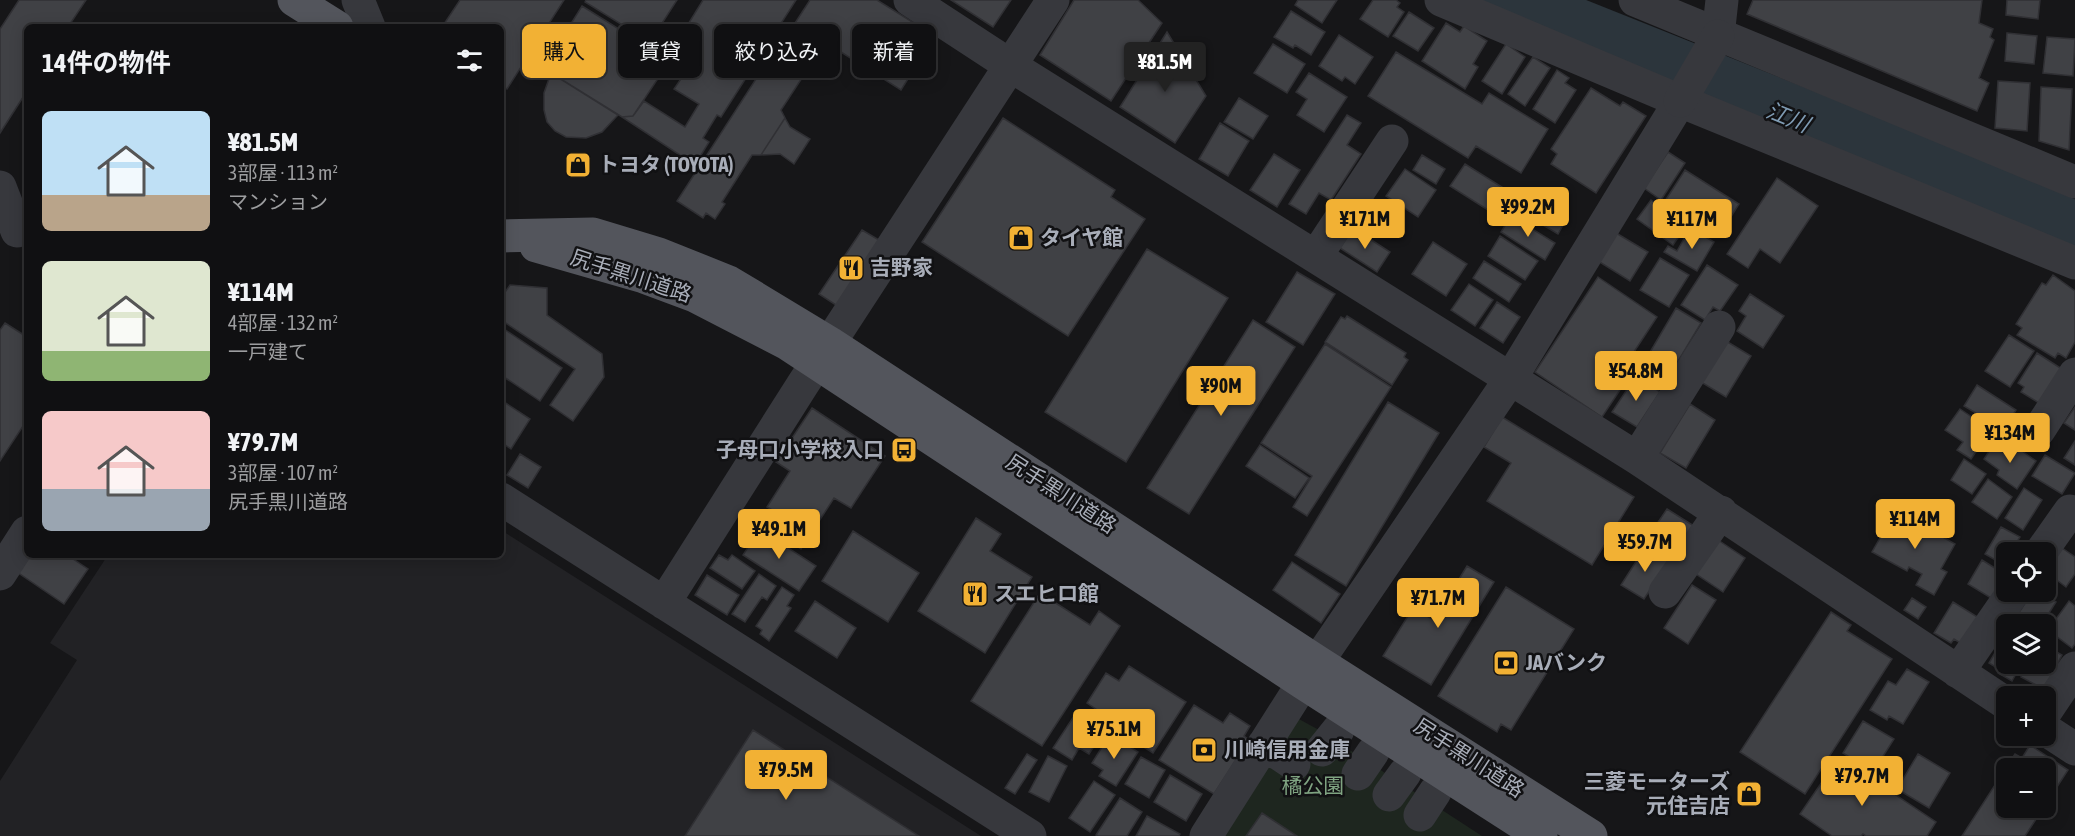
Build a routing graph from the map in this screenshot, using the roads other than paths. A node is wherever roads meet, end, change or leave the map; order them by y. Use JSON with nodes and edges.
{"nodes":[{"id":1,"x":294,"y":0,"type":"edge"},
{"id":2,"x":358,"y":0,"type":"edge"},
{"id":3,"x":910,"y":0,"type":"edge"},
{"id":4,"x":1053,"y":0,"type":"edge"},
{"id":5,"x":1441,"y":0,"type":"edge"},
{"id":6,"x":1635,"y":0,"type":"edge"},
{"id":7,"x":1722,"y":0,"type":"edge"},
{"id":8,"x":332,"y":24,"type":"edge"},
{"id":9,"x":368,"y":24,"type":"edge"},
{"id":10,"x":1718,"y":36,"type":"junction"},
{"id":11,"x":1011,"y":66,"type":"junction"},
{"id":12,"x":1680,"y":101,"type":"junction"},
{"id":13,"x":1392,"y":141,"type":"dead end"},
{"id":14,"x":2075,"y":182,"type":"edge"},
{"id":15,"x":0,"y":187,"type":"edge"},
{"id":16,"x":15,"y":231,"type":"edge"},
{"id":17,"x":504,"y":236,"type":"edge"},
{"id":18,"x":1316,"y":256,"type":"junction"},
{"id":19,"x":2075,"y":263,"type":"edge"},
{"id":20,"x":1719,"y":327,"type":"dead end"},
{"id":21,"x":824,"y":353,"type":"junction"},
{"id":22,"x":2075,"y":374,"type":"edge"},
{"id":23,"x":1511,"y":378,"type":"junction"},
{"id":24,"x":2039,"y":430,"type":"dead end"},
{"id":25,"x":1637,"y":458,"type":"junction"},
{"id":26,"x":504,"y":501,"type":"edge"},
{"id":27,"x":2070,"y":511,"type":"dead end"},
{"id":28,"x":1721,"y":512,"type":"junction"},
{"id":29,"x":24,"y":536,"type":"edge"},
{"id":30,"x":2048,"y":542,"type":"edge"},
{"id":31,"x":0,"y":574,"type":"edge"},
{"id":32,"x":1665,"y":592,"type":"dead end"},
{"id":33,"x":2006,"y":602,"type":"edge"},
{"id":34,"x":664,"y":603,"type":"junction"},
{"id":35,"x":2075,"y":668,"type":"edge"},
{"id":36,"x":1958,"y":672,"type":"junction"},
{"id":37,"x":1311,"y":673,"type":"junction"},
{"id":38,"x":2056,"y":696,"type":"edge"},
{"id":39,"x":1996,"y":697,"type":"edge"},
{"id":40,"x":2056,"y":737,"type":"edge"},
{"id":41,"x":1264,"y":744,"type":"junction"},
{"id":42,"x":1318,"y":748,"type":"dead end"},
{"id":43,"x":2075,"y":749,"type":"edge"},
{"id":44,"x":1030,"y":836,"type":"edge"},
{"id":45,"x":1206,"y":836,"type":"edge"},
{"id":46,"x":1541,"y":836,"type":"edge"},
{"id":47,"x":1591,"y":836,"type":"edge"}],
"edges":[{"from":1,"to":8,"type":"main road"},
{"from":2,"to":9,"type":"street"},
{"from":3,"to":11,"type":"street"},
{"from":4,"to":11,"type":"street"},
{"from":5,"to":12,"type":"street"},
{"from":6,"to":10,"type":"street"},
{"from":7,"to":10,"type":"street"},
{"from":10,"to":12,"type":"street","bridge":true},
{"from":10,"to":14,"type":"street"},
{"from":11,"to":18,"type":"street"},
{"from":11,"to":21,"type":"street"},
{"from":12,"to":19,"type":"street"},
{"from":12,"to":23,"type":"street"},
{"from":13,"to":18,"type":"street"},
{"from":15,"to":16,"type":"street"},
{"from":17,"to":21,"type":"main road","name":"尻手黒川道路"},
{"from":18,"to":23,"type":"street"},
{"from":20,"to":25,"type":"street"},
{"from":21,"to":34,"type":"street"},
{"from":21,"to":37,"type":"main road","name":"尻手黒川道路"},
{"from":22,"to":24,"type":"street"},
{"from":23,"to":25,"type":"street"},
{"from":23,"to":37,"type":"street"},
{"from":25,"to":28,"type":"street"},
{"from":26,"to":34,"type":"street"},
{"from":27,"to":30,"type":"street"},
{"from":28,"to":32,"type":"street"},
{"from":28,"to":36,"type":"street"},
{"from":29,"to":31,"type":"street"},
{"from":33,"to":36,"type":"street"},
{"from":34,"to":44,"type":"street"},
{"from":35,"to":38,"type":"street"},
{"from":36,"to":39,"type":"street"},
{"from":37,"to":41,"type":"street"},
{"from":37,"to":46,"type":"main road","name":"尻手黒川道路"},
{"from":37,"to":47,"type":"main road","name":"尻手黒川道路"},
{"from":40,"to":43,"type":"street"},
{"from":41,"to":42,"type":"street"},
{"from":41,"to":45,"type":"street"}]}
